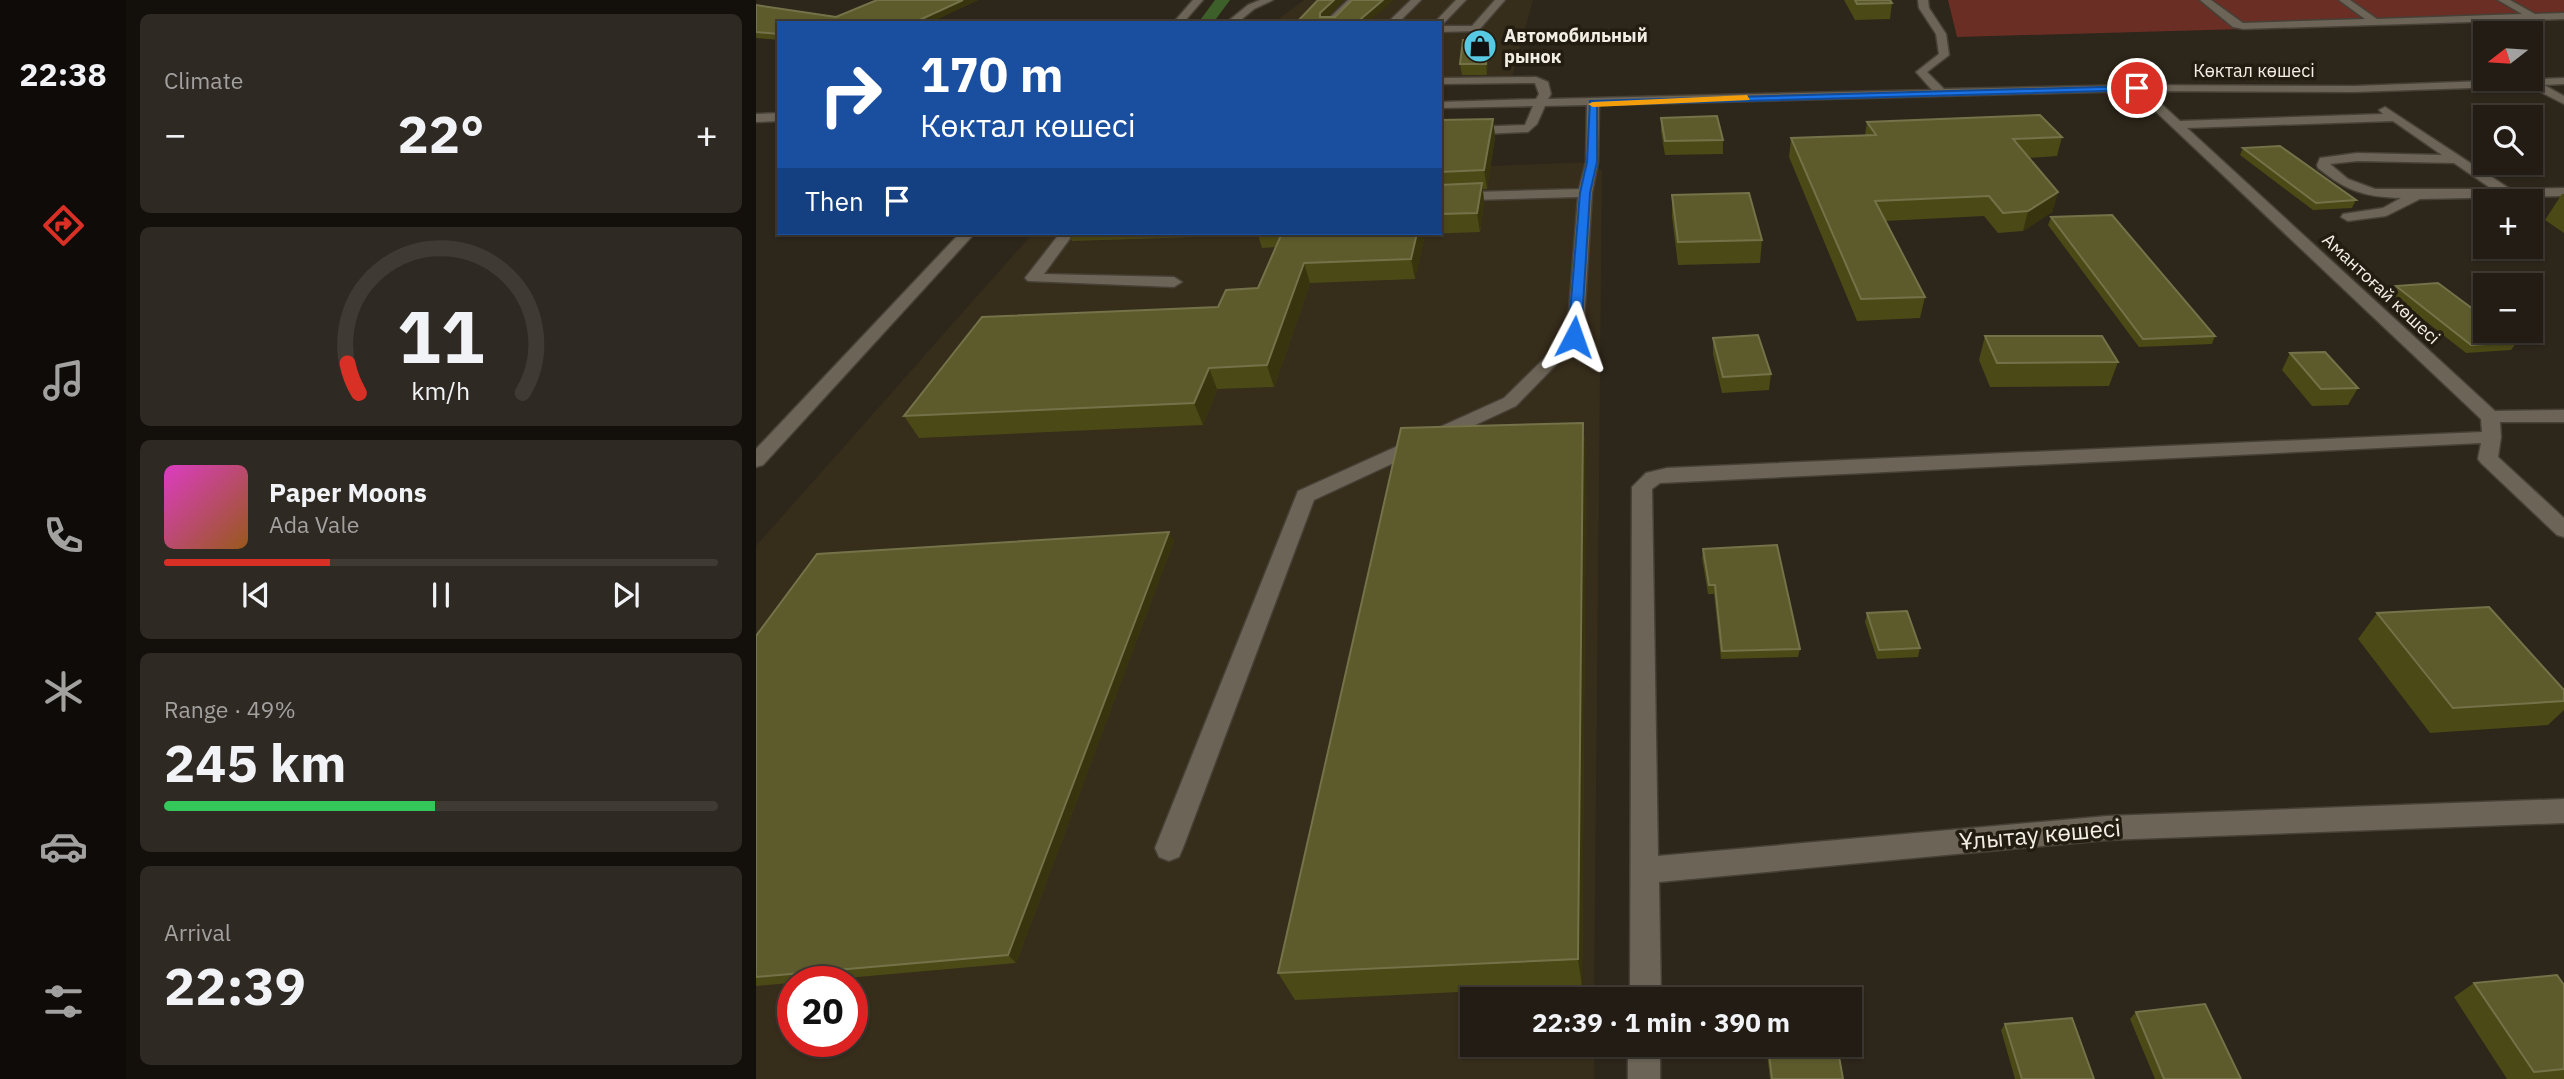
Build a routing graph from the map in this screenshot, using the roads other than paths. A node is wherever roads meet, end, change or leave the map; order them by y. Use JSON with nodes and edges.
{"nodes":[{"id":1,"x":1198,"y":0,"type":"edge"},
{"id":2,"x":1268,"y":0,"type":"edge"},
{"id":3,"x":1353,"y":0,"type":"edge"},
{"id":4,"x":1416,"y":0,"type":"edge"},
{"id":5,"x":1461,"y":0,"type":"edge"},
{"id":6,"x":1500,"y":0,"type":"edge"},
{"id":7,"x":1923,"y":0,"type":"edge"},
{"id":8,"x":2205,"y":0,"type":"edge"},
{"id":9,"x":2344,"y":0,"type":"edge"},
{"id":10,"x":2503,"y":0,"type":"edge"},
{"id":11,"x":2564,"y":16,"type":"edge"},
{"id":12,"x":2534,"y":18,"type":"junction"},
{"id":13,"x":1180,"y":21,"type":"edge"},
{"id":14,"x":1234,"y":21,"type":"edge"},
{"id":15,"x":1330,"y":21,"type":"edge"},
{"id":16,"x":1394,"y":21,"type":"edge"},
{"id":17,"x":1441,"y":21,"type":"edge"},
{"id":18,"x":2377,"y":23,"type":"junction"},
{"id":19,"x":1442,"y":29,"type":"edge"},
{"id":20,"x":1442,"y":81,"type":"edge"},
{"id":21,"x":2564,"y":81,"type":"edge"},
{"id":22,"x":2543,"y":82,"type":"edge"},
{"id":23,"x":2473,"y":84,"type":"edge"},
{"id":24,"x":2137,"y":88,"type":"junction"},
{"id":25,"x":2355,"y":89,"type":"junction"},
{"id":26,"x":2543,"y":89,"type":"edge"},
{"id":27,"x":1940,"y":92,"type":"junction"},
{"id":28,"x":2564,"y":101,"type":"edge"},
{"id":29,"x":1593,"y":102,"type":"junction"},
{"id":30,"x":1538,"y":103,"type":"junction"},
{"id":31,"x":1442,"y":105,"type":"edge"},
{"id":32,"x":777,"y":117,"type":"edge"},
{"id":33,"x":2395,"y":117,"type":"junction"},
{"id":34,"x":756,"y":118,"type":"edge"},
{"id":35,"x":2178,"y":125,"type":"junction"},
{"id":36,"x":1442,"y":132,"type":"edge"},
{"id":37,"x":2456,"y":159,"type":"junction"},
{"id":38,"x":2501,"y":189,"type":"edge"},
{"id":39,"x":2543,"y":192,"type":"edge"},
{"id":40,"x":2564,"y":192,"type":"edge"},
{"id":41,"x":1585,"y":193,"type":"junction"},
{"id":42,"x":2473,"y":193,"type":"edge"},
{"id":43,"x":2417,"y":195,"type":"junction"},
{"id":44,"x":1442,"y":197,"type":"edge"},
{"id":45,"x":2348,"y":217,"type":"dead end"},
{"id":46,"x":966,"y":235,"type":"edge"},
{"id":47,"x":1065,"y":235,"type":"edge"},
{"id":48,"x":1174,"y":282,"type":"dead end"},
{"id":49,"x":2564,"y":416,"type":"edge"},
{"id":50,"x":2491,"y":427,"type":"junction"},
{"id":51,"x":757,"y":460,"type":"edge"},
{"id":52,"x":2564,"y":530,"type":"edge"},
{"id":53,"x":2564,"y":811,"type":"edge"},
{"id":54,"x":1169,"y":849,"type":"dead end"},
{"id":55,"x":1646,"y":870,"type":"junction"},
{"id":56,"x":1644,"y":987,"type":"edge"},
{"id":57,"x":1644,"y":1057,"type":"edge"},
{"id":58,"x":1644,"y":1079,"type":"edge"}],
"edges":[{"from":1,"to":13,"type":"street"},
{"from":2,"to":14,"type":"street"},
{"from":3,"to":15,"type":"street"},
{"from":4,"to":16,"type":"street"},
{"from":5,"to":17,"type":"street"},
{"from":6,"to":19,"type":"street"},
{"from":7,"to":27,"type":"street"},
{"from":8,"to":18,"type":"street"},
{"from":9,"to":18,"type":"street"},
{"from":10,"to":12,"type":"street"},
{"from":11,"to":12,"type":"street"},
{"from":12,"to":18,"type":"street"},
{"from":20,"to":30,"type":"street"},
{"from":21,"to":22,"type":"street","name":"Көктал көшесі"},
{"from":23,"to":25,"type":"street","name":"Көктал көшесі"},
{"from":24,"to":25,"type":"street","name":"Көктал көшесі"},
{"from":24,"to":27,"type":"street","name":"Көктал көшесі"},
{"from":24,"to":35,"type":"street","name":"Амантоғай көшесі"},
{"from":25,"to":33,"type":"street"},
{"from":26,"to":28,"type":"street"},
{"from":27,"to":29,"type":"street","name":"Көктал көшесі"},
{"from":29,"to":30,"type":"street","name":"Көктал көшесі"},
{"from":29,"to":41,"type":"street"},
{"from":30,"to":31,"type":"street","name":"Көктал көшесі"},
{"from":30,"to":36,"type":"street"},
{"from":32,"to":34,"type":"street"},
{"from":33,"to":35,"type":"street"},
{"from":33,"to":37,"type":"street"},
{"from":35,"to":50,"type":"street","name":"Амантоғай көшесі"},
{"from":37,"to":38,"type":"street"},
{"from":37,"to":43,"type":"street"},
{"from":39,"to":40,"type":"street"},
{"from":41,"to":44,"type":"street"},
{"from":41,"to":54,"type":"street"},
{"from":42,"to":43,"type":"street"},
{"from":43,"to":45,"type":"street"},
{"from":46,"to":51,"type":"street"},
{"from":47,"to":48,"type":"street"},
{"from":49,"to":50,"type":"street"},
{"from":50,"to":52,"type":"street"},
{"from":50,"to":55,"type":"street"},
{"from":53,"to":55,"type":"street","name":"Ұлытау көшесі"},
{"from":55,"to":56,"type":"street"},
{"from":57,"to":58,"type":"street"}]}
